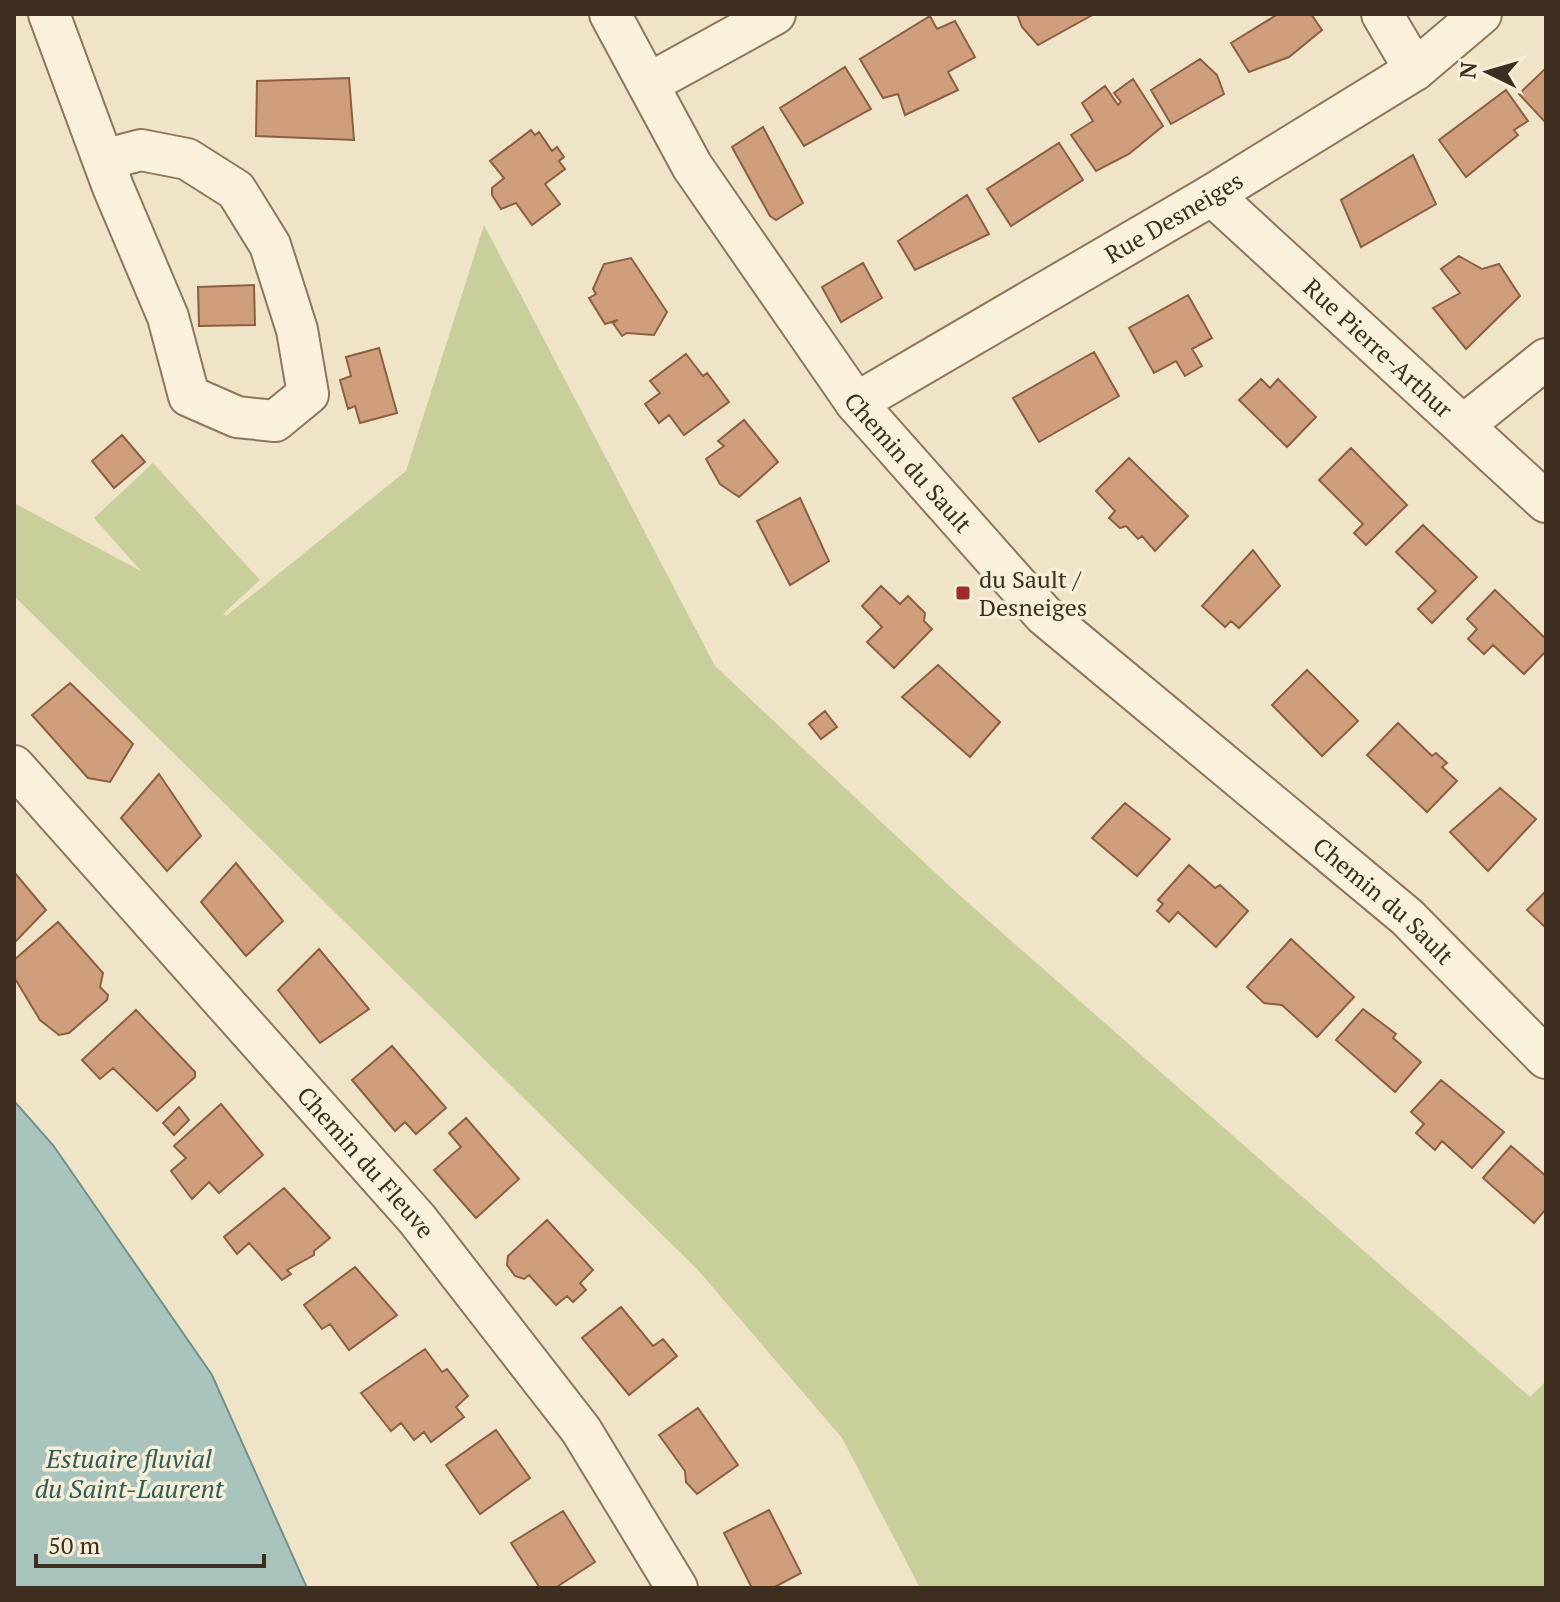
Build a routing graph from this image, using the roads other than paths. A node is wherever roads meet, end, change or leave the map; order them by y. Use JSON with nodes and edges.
{"nodes":[{"id":1,"x":49,"y":14,"type":"edge"},
{"id":2,"x":610,"y":14,"type":"edge"},
{"id":3,"x":775,"y":14,"type":"edge"},
{"id":4,"x":1382,"y":14,"type":"edge"},
{"id":5,"x":1481,"y":14,"type":"edge"},
{"id":6,"x":1415,"y":70,"type":"junction"},
{"id":7,"x":648,"y":84,"type":"junction"},
{"id":8,"x":103,"y":160,"type":"junction"},
{"id":9,"x":1212,"y":195,"type":"junction"},
{"id":10,"x":1546,"y":359,"type":"edge"},
{"id":11,"x":856,"y":403,"type":"junction"},
{"id":12,"x":1465,"y":424,"type":"junction"},
{"id":13,"x":1546,"y":502,"type":"edge"},
{"id":14,"x":14,"y":766,"type":"edge"},
{"id":15,"x":1546,"y":1058,"type":"edge"},
{"id":16,"x":677,"y":1588,"type":"edge"}],
"edges":[{"from":1,"to":8,"type":"street"},
{"from":2,"to":7,"type":"street","name":"Chemin du Sault"},
{"from":3,"to":7,"type":"street"},
{"from":4,"to":6,"type":"street"},
{"from":5,"to":6,"type":"street","name":"Rue Desneiges"},
{"from":6,"to":9,"type":"street","name":"Rue Desneiges"},
{"from":7,"to":11,"type":"street","name":"Chemin du Sault"},
{"from":8,"to":8,"type":"street"},
{"from":9,"to":11,"type":"street","name":"Rue Desneiges"},
{"from":9,"to":12,"type":"street","name":"Rue Pierre-Arthur"},
{"from":10,"to":12,"type":"street"},
{"from":11,"to":15,"type":"street","name":"Chemin du Sault"},
{"from":12,"to":13,"type":"street","name":"Rue Pierre-Arthur"},
{"from":14,"to":16,"type":"street","name":"Chemin du Fleuve"}]}
